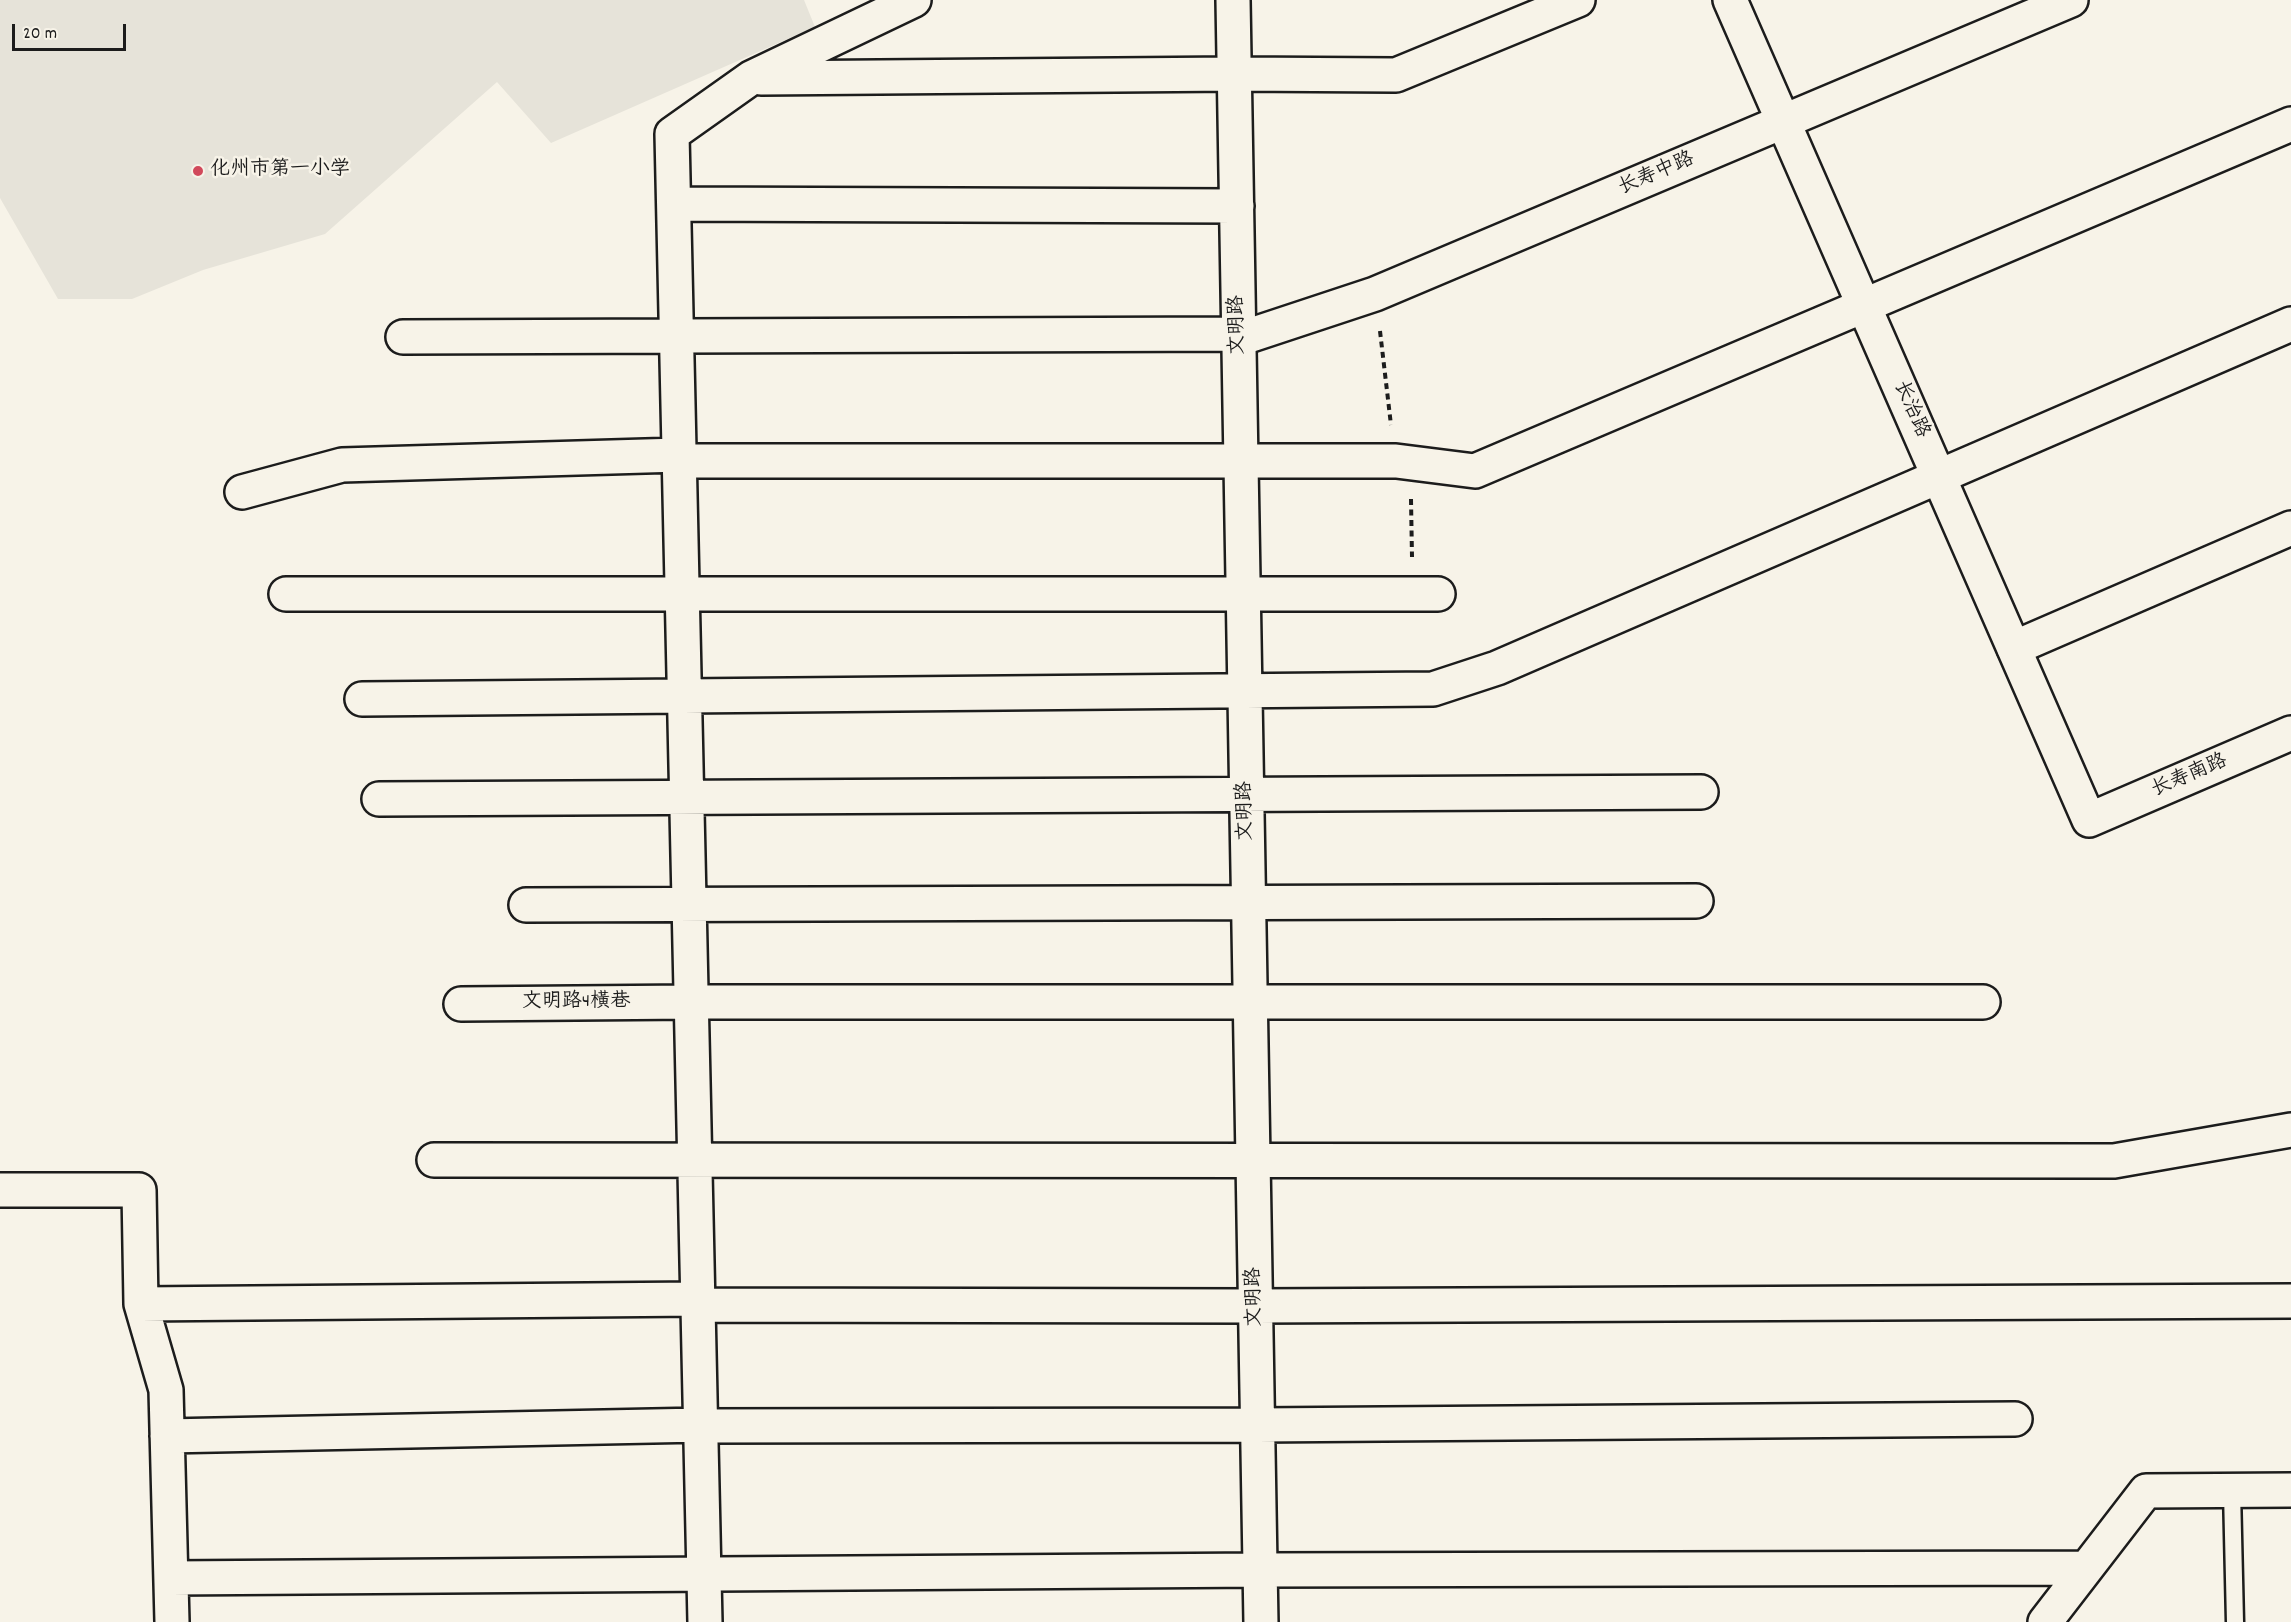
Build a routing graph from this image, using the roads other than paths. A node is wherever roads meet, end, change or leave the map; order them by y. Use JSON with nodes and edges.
{"nodes":[{"id":1,"x":914,"y":0,"type":"edge"},
{"id":2,"x":1233,"y":0,"type":"edge"},
{"id":3,"x":1578,"y":0,"type":"edge"},
{"id":4,"x":1730,"y":0,"type":"edge"},
{"id":5,"x":2071,"y":0,"type":"edge"},
{"id":6,"x":1234,"y":74,"type":"junction"},
{"id":7,"x":751,"y":78,"type":"junction"},
{"id":8,"x":1784,"y":122,"type":"junction"},
{"id":9,"x":2291,"y":124,"type":"edge"},
{"id":10,"x":674,"y":204,"type":"junction"},
{"id":11,"x":1237,"y":206,"type":"junction"},
{"id":12,"x":1864,"y":306,"type":"junction"},
{"id":13,"x":2291,"y":324,"type":"edge"},
{"id":14,"x":676,"y":336,"type":"junction"},
{"id":15,"x":1239,"y":336,"type":"junction"},
{"id":16,"x":403,"y":337,"type":"dead end"},
{"id":17,"x":680,"y":458,"type":"junction"},
{"id":18,"x":1241,"y":463,"type":"junction"},
{"id":19,"x":1939,"y":477,"type":"junction"},
{"id":20,"x":242,"y":492,"type":"dead end"},
{"id":21,"x":2291,"y":528,"type":"edge"},
{"id":22,"x":1243,"y":593,"type":"junction"},
{"id":23,"x":286,"y":594,"type":"dead end"},
{"id":24,"x":682,"y":594,"type":"junction"},
{"id":25,"x":1425,"y":594,"type":"road end"},
{"id":26,"x":2014,"y":648,"type":"junction"},
{"id":27,"x":1245,"y":691,"type":"junction"},
{"id":28,"x":685,"y":696,"type":"junction"},
{"id":29,"x":362,"y":699,"type":"dead end"},
{"id":30,"x":2291,"y":734,"type":"edge"},
{"id":31,"x":1701,"y":792,"type":"dead end"},
{"id":32,"x":1247,"y":794,"type":"junction"},
{"id":33,"x":687,"y":798,"type":"junction"},
{"id":34,"x":379,"y":800,"type":"dead end"},
{"id":35,"x":2089,"y":820,"type":"joint"},
{"id":36,"x":1696,"y":901,"type":"dead end"},
{"id":37,"x":1249,"y":902,"type":"junction"},
{"id":38,"x":689,"y":904,"type":"junction"},
{"id":39,"x":526,"y":905,"type":"dead end"},
{"id":40,"x":1251,"y":1001,"type":"junction"},
{"id":41,"x":691,"y":1002,"type":"junction"},
{"id":42,"x":1983,"y":1002,"type":"dead end"},
{"id":43,"x":461,"y":1004,"type":"dead end"},
{"id":44,"x":2291,"y":1130,"type":"edge"},
{"id":45,"x":434,"y":1160,"type":"dead end"},
{"id":46,"x":695,"y":1160,"type":"junction"},
{"id":47,"x":1253,"y":1161,"type":"junction"},
{"id":48,"x":0,"y":1190,"type":"edge"},
{"id":49,"x":2291,"y":1301,"type":"edge"},
{"id":50,"x":698,"y":1302,"type":"junction"},
{"id":51,"x":141,"y":1304,"type":"junction"},
{"id":52,"x":1256,"y":1306,"type":"junction"},
{"id":53,"x":2015,"y":1419,"type":"dead end"},
{"id":54,"x":1258,"y":1425,"type":"junction"},
{"id":55,"x":701,"y":1426,"type":"junction"},
{"id":56,"x":167,"y":1436,"type":"junction"},
{"id":57,"x":2291,"y":1490,"type":"edge"},
{"id":58,"x":2232,"y":1491,"type":"junction"},
{"id":59,"x":2086,"y":1568,"type":"junction"},
{"id":60,"x":1260,"y":1570,"type":"junction"},
{"id":61,"x":704,"y":1575,"type":"junction"},
{"id":62,"x":171,"y":1578,"type":"junction"},
{"id":63,"x":172,"y":1622,"type":"edge"},
{"id":64,"x":705,"y":1622,"type":"edge"},
{"id":65,"x":1261,"y":1622,"type":"edge"},
{"id":66,"x":2045,"y":1622,"type":"edge"},
{"id":67,"x":2235,"y":1622,"type":"edge"}],
"edges":[{"from":1,"to":7,"type":"street"},
{"from":2,"to":6,"type":"street","name":"文明路"},
{"from":3,"to":6,"type":"street"},
{"from":4,"to":8,"type":"street","name":"长治路"},
{"from":5,"to":8,"type":"street","name":"长寿中路"},
{"from":6,"to":7,"type":"street"},
{"from":6,"to":11,"type":"street","name":"文明路"},
{"from":7,"to":10,"type":"street"},
{"from":8,"to":12,"type":"street","name":"长治路"},
{"from":8,"to":15,"type":"street","name":"长寿中路"},
{"from":9,"to":12,"type":"street"},
{"from":10,"to":11,"type":"street"},
{"from":10,"to":14,"type":"street"},
{"from":11,"to":15,"type":"street","name":"文明路"},
{"from":12,"to":18,"type":"street"},
{"from":12,"to":19,"type":"street","name":"长治路"},
{"from":13,"to":19,"type":"street"},
{"from":14,"to":15,"type":"street","name":"长寿中路"},
{"from":14,"to":16,"type":"street","name":"长寿中路"},
{"from":14,"to":17,"type":"street"},
{"from":15,"to":18,"type":"street","name":"文明路"},
{"from":17,"to":18,"type":"street"},
{"from":17,"to":20,"type":"street"},
{"from":17,"to":24,"type":"street"},
{"from":18,"to":22,"type":"street","name":"文明路"},
{"from":19,"to":26,"type":"street","name":"长治路"},
{"from":19,"to":27,"type":"street"},
{"from":21,"to":26,"type":"street"},
{"from":22,"to":24,"type":"street"},
{"from":22,"to":25,"type":"street"},
{"from":22,"to":27,"type":"street","name":"文明路"},
{"from":23,"to":24,"type":"street"},
{"from":24,"to":28,"type":"street"},
{"from":26,"to":35,"type":"street","name":"长治路"},
{"from":27,"to":28,"type":"street"},
{"from":27,"to":32,"type":"street","name":"文明路"},
{"from":28,"to":29,"type":"street"},
{"from":28,"to":33,"type":"street"},
{"from":30,"to":35,"type":"street","name":"长寿南路"},
{"from":31,"to":32,"type":"street"},
{"from":32,"to":33,"type":"street"},
{"from":32,"to":37,"type":"street","name":"文明路"},
{"from":33,"to":34,"type":"street"},
{"from":33,"to":38,"type":"street"},
{"from":36,"to":37,"type":"street"},
{"from":37,"to":38,"type":"street"},
{"from":37,"to":40,"type":"street","name":"文明路"},
{"from":38,"to":39,"type":"street"},
{"from":38,"to":41,"type":"street"},
{"from":40,"to":41,"type":"street","name":"文明路4橫巷"},
{"from":40,"to":42,"type":"street","name":"文明路4橫巷"},
{"from":40,"to":47,"type":"street","name":"文明路"},
{"from":41,"to":43,"type":"street","name":"文明路4橫巷"},
{"from":41,"to":46,"type":"street"},
{"from":44,"to":47,"type":"street"},
{"from":45,"to":46,"type":"street"},
{"from":46,"to":47,"type":"street"},
{"from":46,"to":50,"type":"street"},
{"from":47,"to":52,"type":"street","name":"文明路"},
{"from":48,"to":51,"type":"street"},
{"from":49,"to":52,"type":"street"},
{"from":50,"to":51,"type":"street"},
{"from":50,"to":52,"type":"street"},
{"from":50,"to":55,"type":"street"},
{"from":51,"to":56,"type":"street"},
{"from":52,"to":54,"type":"street","name":"文明路"},
{"from":53,"to":54,"type":"street"},
{"from":54,"to":55,"type":"street"},
{"from":54,"to":60,"type":"street","name":"文明路"},
{"from":55,"to":56,"type":"street"},
{"from":55,"to":61,"type":"street"},
{"from":56,"to":62,"type":"street"},
{"from":57,"to":58,"type":"street"},
{"from":58,"to":59,"type":"street"},
{"from":58,"to":67,"type":"lane"},
{"from":59,"to":60,"type":"street"},
{"from":59,"to":66,"type":"street"},
{"from":60,"to":61,"type":"street"},
{"from":60,"to":65,"type":"street","name":"文明路"},
{"from":61,"to":62,"type":"street"},
{"from":61,"to":64,"type":"street"},
{"from":62,"to":63,"type":"street"}]}
